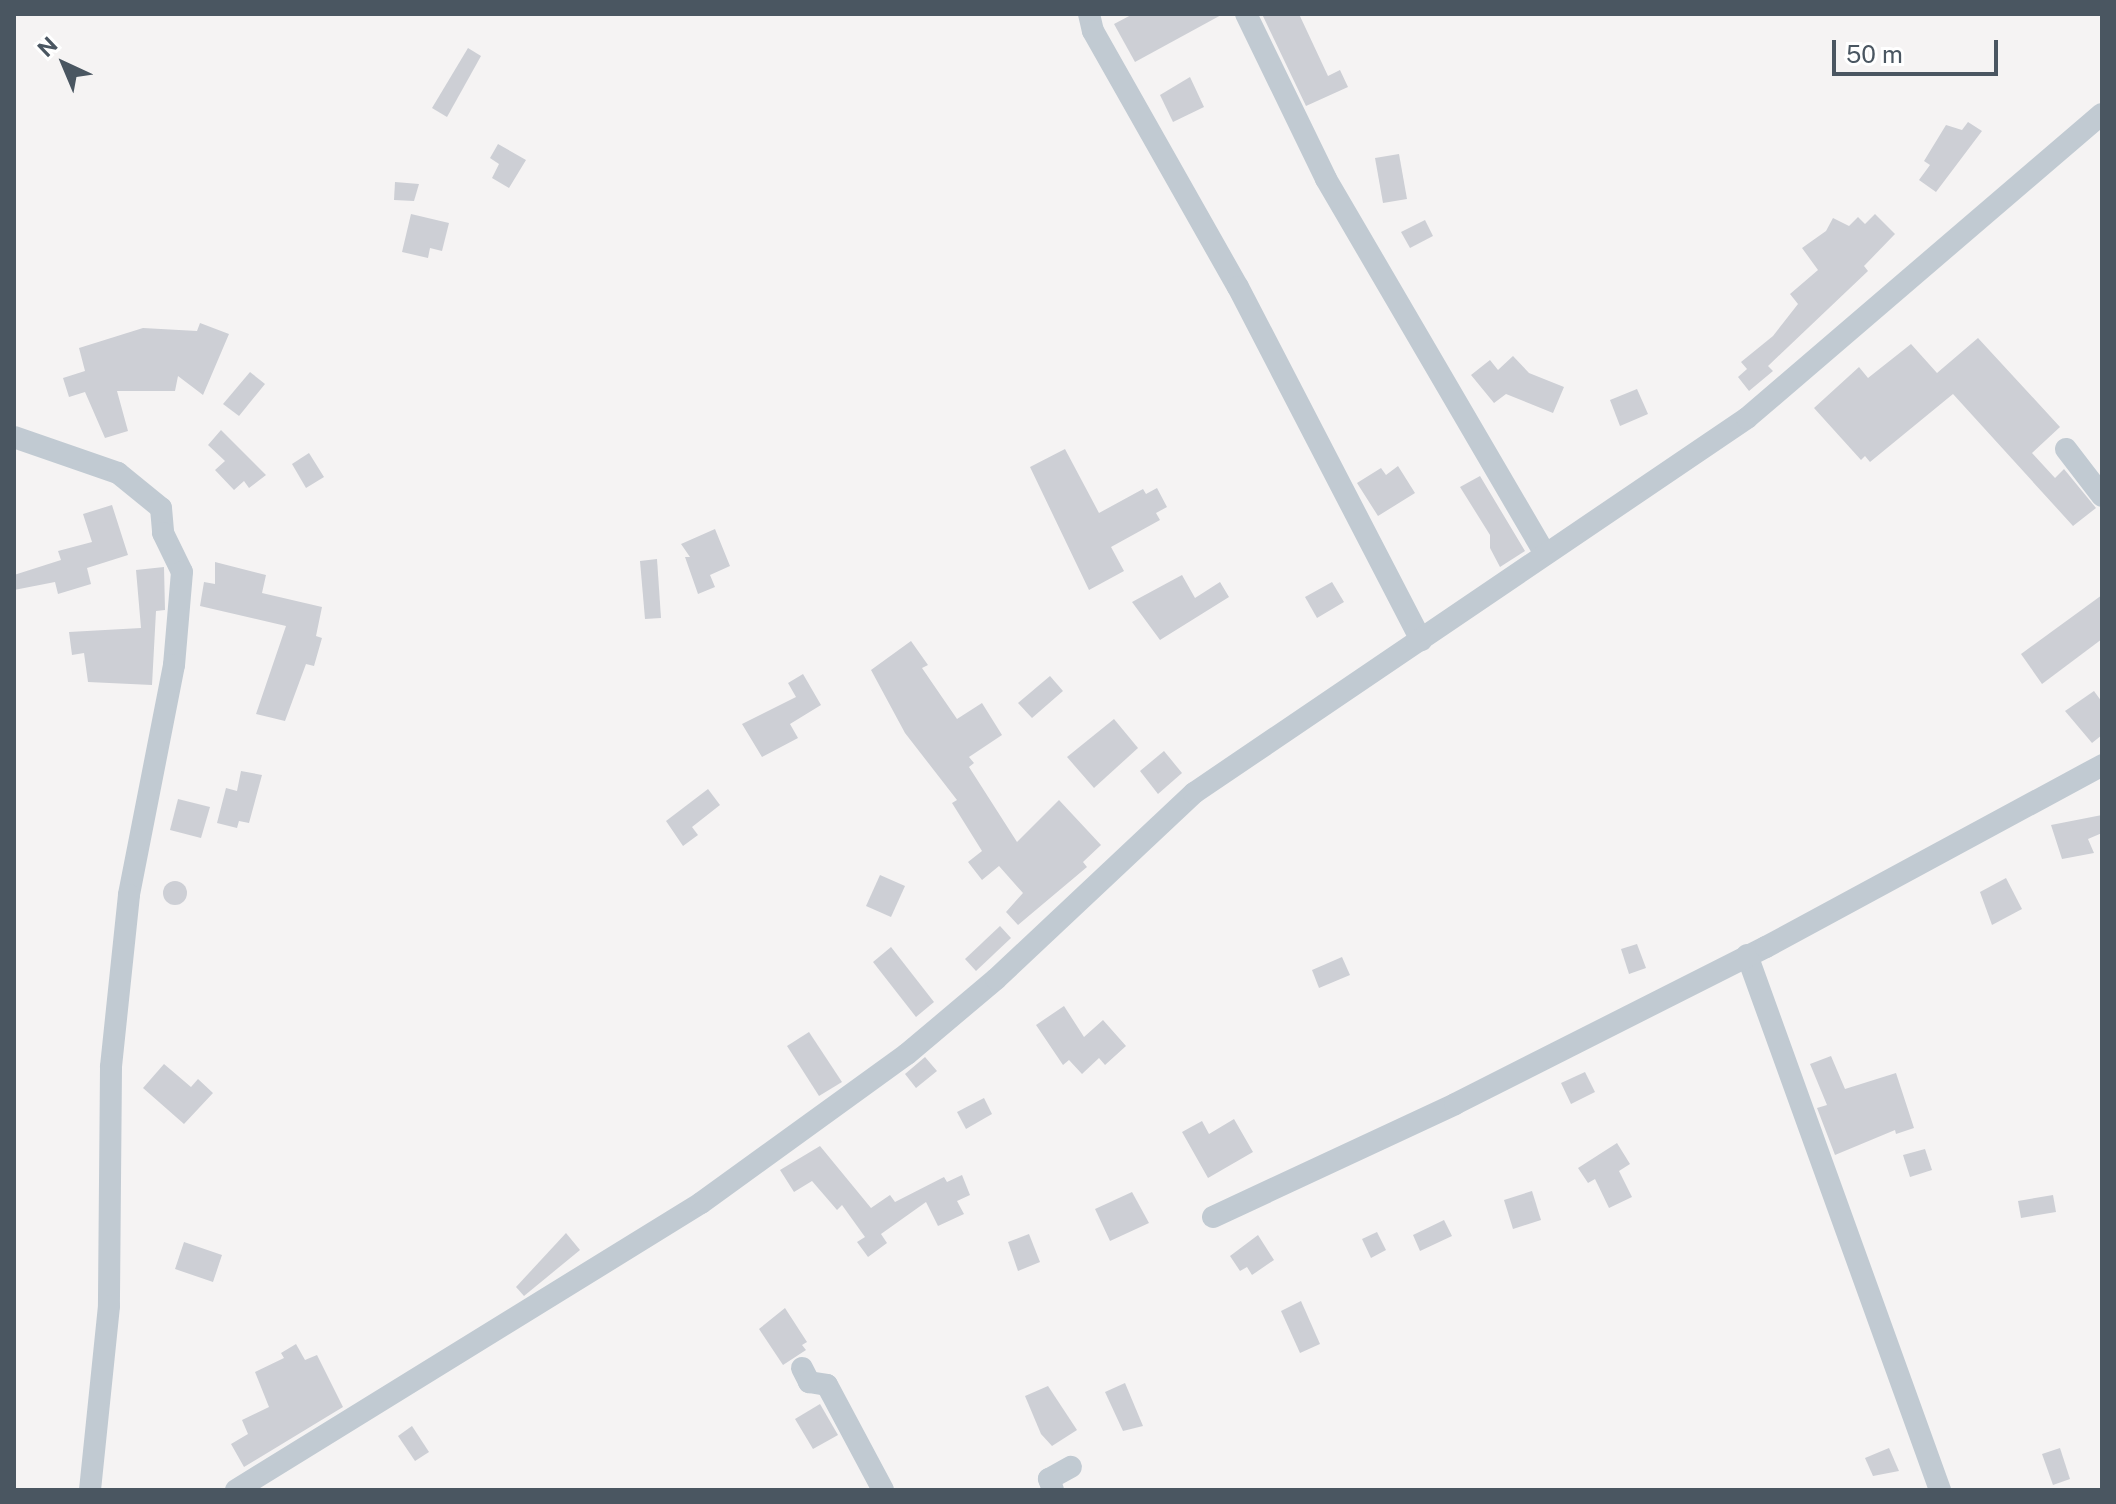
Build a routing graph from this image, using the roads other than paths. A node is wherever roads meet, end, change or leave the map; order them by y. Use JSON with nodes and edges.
{"nodes":[{"id":1,"x":1089,"y":14,"type":"edge"},
{"id":2,"x":1246,"y":14,"type":"edge"},
{"id":3,"x":2102,"y":114,"type":"edge"},
{"id":4,"x":14,"y":437,"type":"edge"},
{"id":5,"x":2066,"y":449,"type":"dead end"},
{"id":6,"x":2102,"y":496,"type":"edge"},
{"id":7,"x":1545,"y":554,"type":"junction"},
{"id":8,"x":1421,"y":640,"type":"junction"},
{"id":9,"x":2102,"y":765,"type":"edge"},
{"id":10,"x":1747,"y":955,"type":"junction"},
{"id":11,"x":1213,"y":1217,"type":"dead end"},
{"id":12,"x":802,"y":1368,"type":"dead end"},
{"id":13,"x":1071,"y":1467,"type":"dead end"},
{"id":14,"x":90,"y":1490,"type":"edge"},
{"id":15,"x":236,"y":1490,"type":"edge"},
{"id":16,"x":883,"y":1490,"type":"edge"},
{"id":17,"x":1053,"y":1490,"type":"edge"},
{"id":18,"x":1940,"y":1490,"type":"edge"}],
"edges":[{"from":1,"to":8,"type":"street"},
{"from":2,"to":7,"type":"street"},
{"from":3,"to":7,"type":"street"},
{"from":4,"to":14,"type":"street"},
{"from":5,"to":6,"type":"street"},
{"from":7,"to":8,"type":"street"},
{"from":8,"to":15,"type":"street"},
{"from":9,"to":10,"type":"street"},
{"from":10,"to":11,"type":"street"},
{"from":10,"to":18,"type":"street"},
{"from":12,"to":16,"type":"street"},
{"from":13,"to":17,"type":"street"}]}
